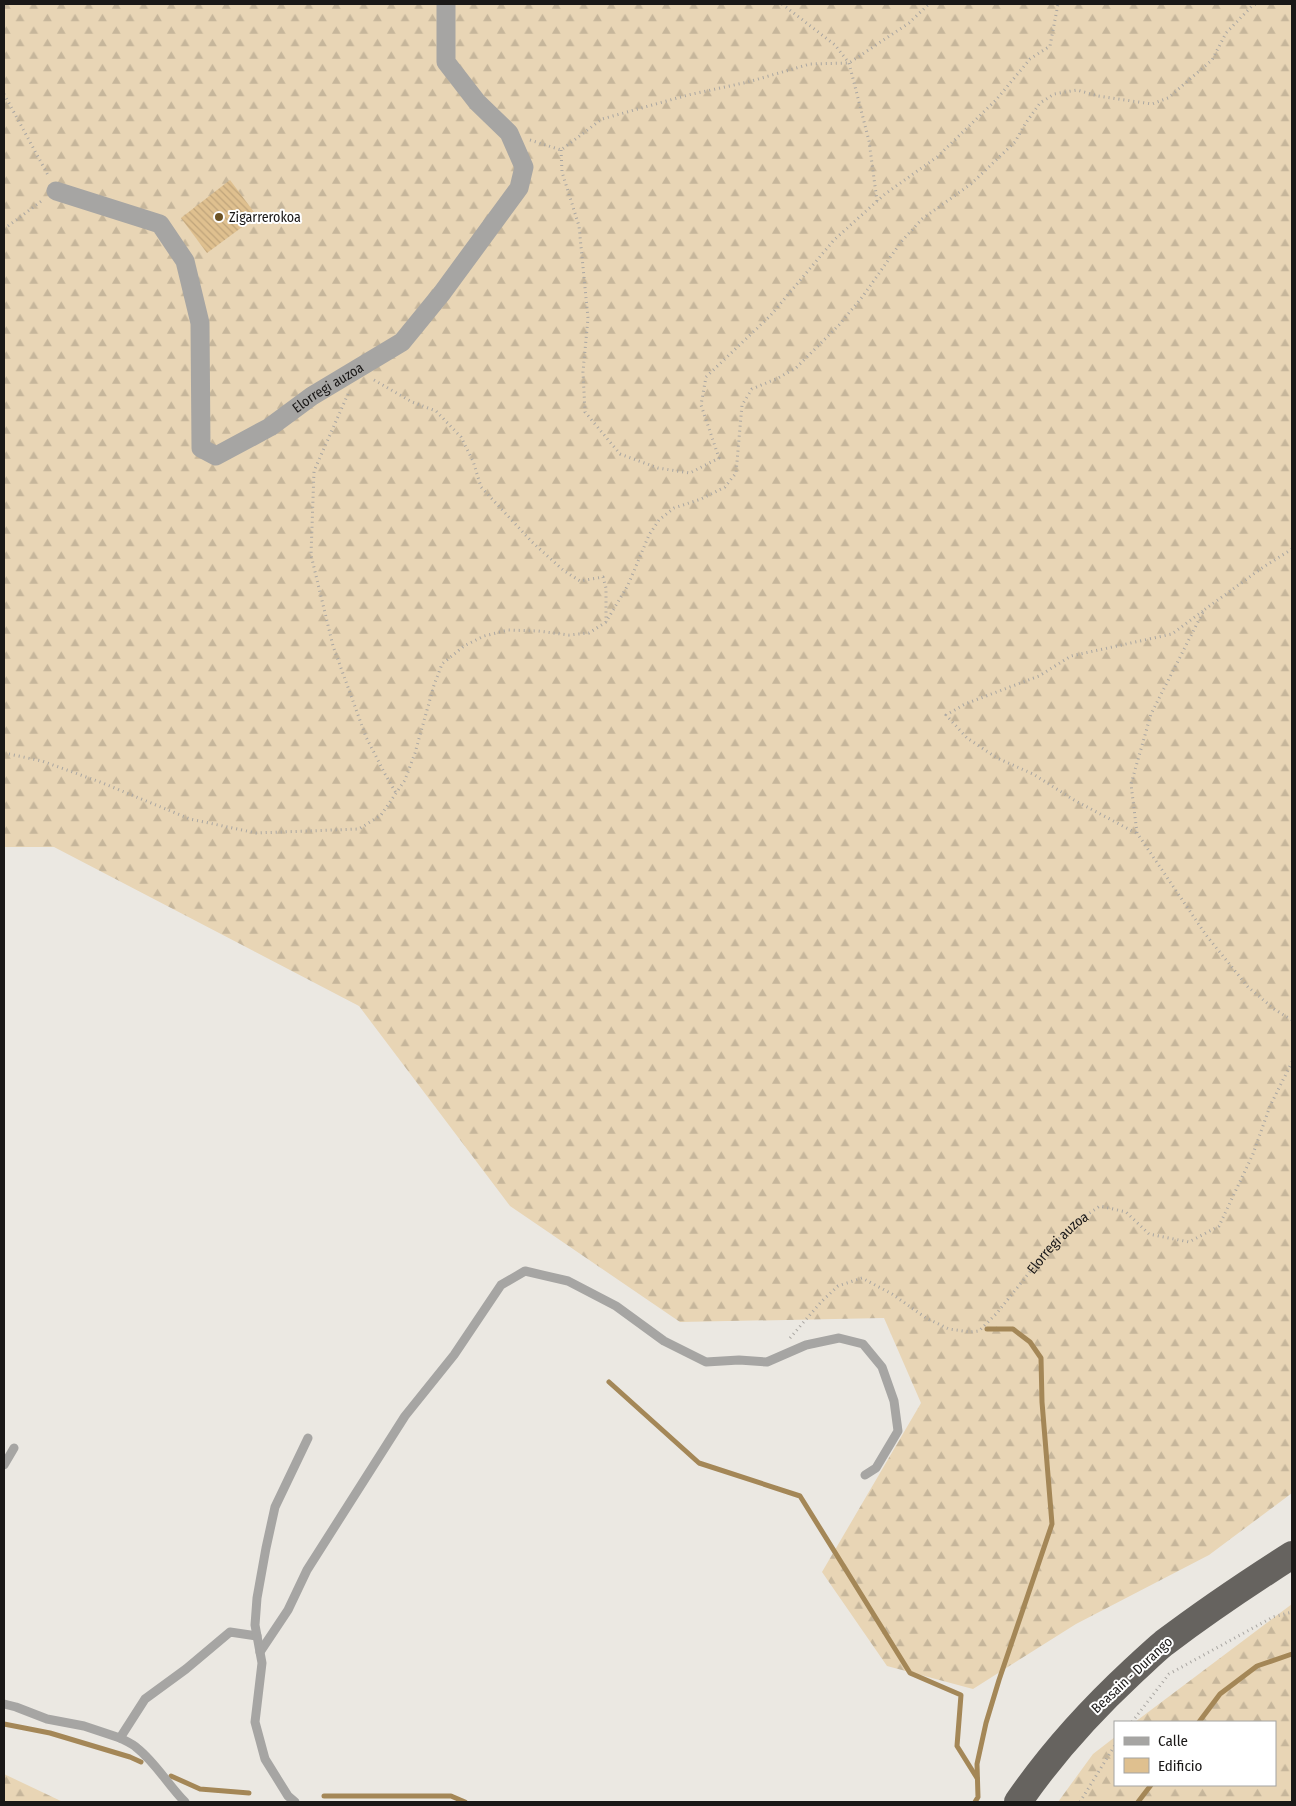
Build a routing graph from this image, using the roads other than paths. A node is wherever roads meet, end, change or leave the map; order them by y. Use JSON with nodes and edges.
{"nodes":[{"id":1,"x":446,"y":4,"type":"edge"},
{"id":2,"x":56,"y":191,"type":"road end"},
{"id":3,"x":308,"y":1438,"type":"dead end"},
{"id":4,"x":14,"y":1448,"type":"dead end"},
{"id":5,"x":4,"y":1465,"type":"edge"},
{"id":6,"x":865,"y":1475,"type":"dead end"},
{"id":7,"x":1292,"y":1555,"type":"edge"},
{"id":8,"x":257,"y":1636,"type":"junction"},
{"id":9,"x":260,"y":1652,"type":"junction"},
{"id":10,"x":4,"y":1704,"type":"edge"},
{"id":11,"x":120,"y":1738,"type":"junction"},
{"id":12,"x":185,"y":1802,"type":"edge"},
{"id":13,"x":295,"y":1802,"type":"edge"},
{"id":14,"x":1018,"y":1802,"type":"edge"}],
"edges":[{"from":1,"to":2,"type":"street","name":"Elorregi auzoa"},
{"from":3,"to":8,"type":"lane"},
{"from":4,"to":5,"type":"lane"},
{"from":6,"to":9,"type":"lane"},
{"from":7,"to":14,"type":"highway","name":"Beasain - Durango"},
{"from":8,"to":9,"type":"lane"},
{"from":8,"to":11,"type":"lane"},
{"from":9,"to":13,"type":"lane"},
{"from":10,"to":11,"type":"lane"},
{"from":11,"to":12,"type":"lane"}]}
